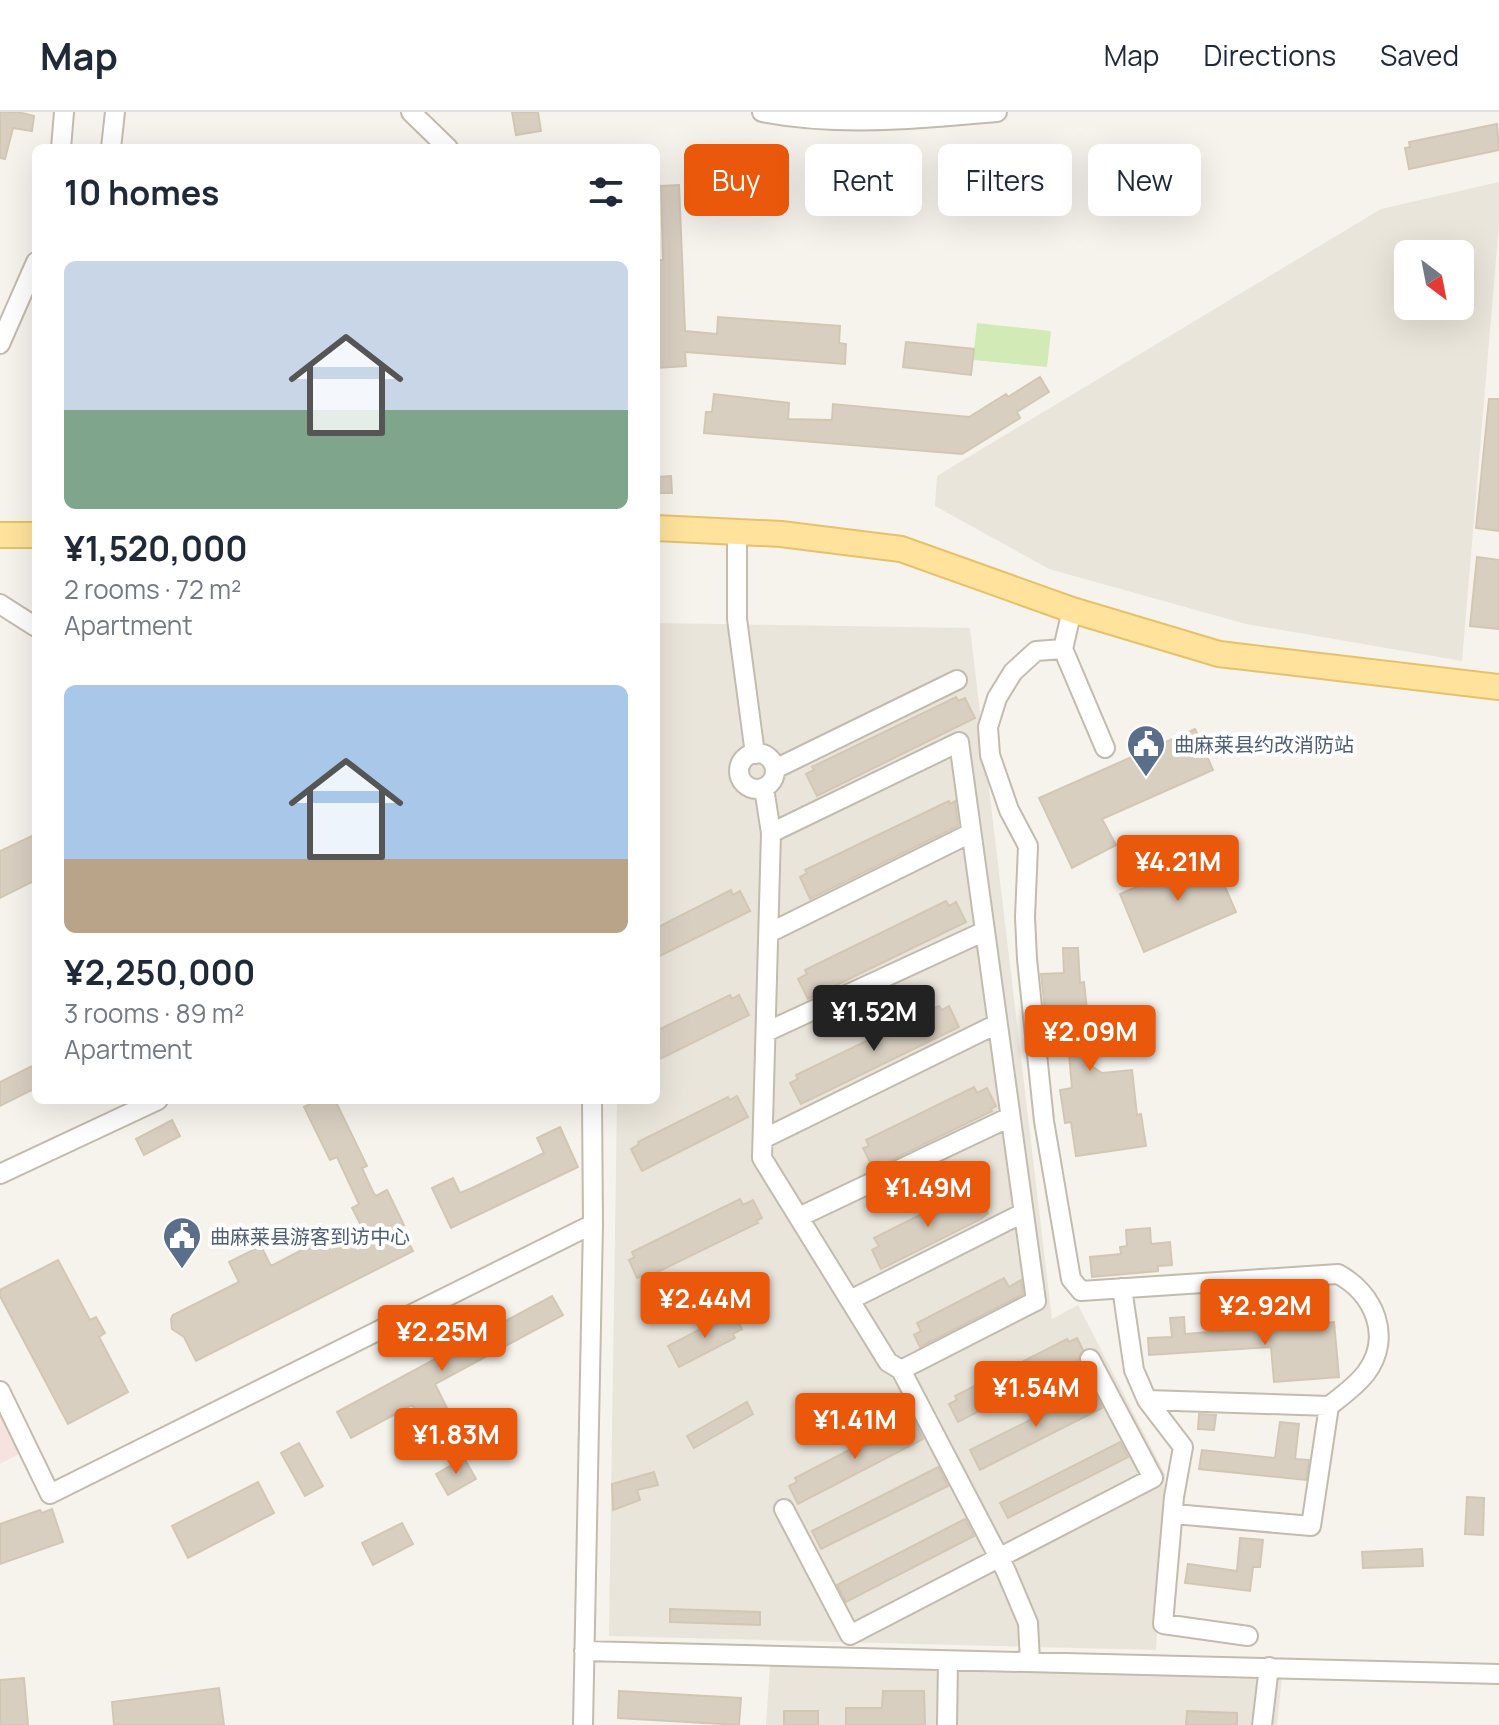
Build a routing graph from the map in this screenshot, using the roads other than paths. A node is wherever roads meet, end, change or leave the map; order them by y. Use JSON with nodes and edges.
{"nodes":[{"id":1,"x":64,"y":112,"type":"edge"},
{"id":2,"x":115,"y":112,"type":"edge"},
{"id":3,"x":411,"y":112,"type":"edge"},
{"id":4,"x":762,"y":112,"type":"edge"},
{"id":5,"x":997,"y":112,"type":"edge"},
{"id":6,"x":61,"y":144,"type":"edge"},
{"id":7,"x":111,"y":144,"type":"edge"},
{"id":8,"x":444,"y":144,"type":"edge"},
{"id":9,"x":32,"y":271,"type":"edge"},
{"id":10,"x":0,"y":344,"type":"edge"},
{"id":11,"x":660,"y":528,"type":"edge"},
{"id":12,"x":737,"y":532,"type":"junction"},
{"id":13,"x":0,"y":535,"type":"edge"},
{"id":14,"x":32,"y":535,"type":"edge"},
{"id":15,"x":0,"y":604,"type":"edge"},
{"id":16,"x":1072,"y":610,"type":"junction"},
{"id":17,"x":32,"y":624,"type":"edge"},
{"id":18,"x":1063,"y":649,"type":"junction"},
{"id":19,"x":957,"y":680,"type":"dead end"},
{"id":20,"x":1499,"y":687,"type":"edge"},
{"id":21,"x":1105,"y":748,"type":"dead end"},
{"id":22,"x":755,"y":754,"type":"junction"},
{"id":23,"x":775,"y":769,"type":"junction"},
{"id":24,"x":764,"y":788,"type":"junction"},
{"id":25,"x":771,"y":833,"type":"junction"},
{"id":26,"x":971,"y":833,"type":"junction"},
{"id":27,"x":985,"y":931,"type":"junction"},
{"id":28,"x":769,"y":933,"type":"junction"},
{"id":29,"x":997,"y":1024,"type":"junction"},
{"id":30,"x":766,"y":1032,"type":"junction"},
{"id":31,"x":149,"y":1104,"type":"edge"},
{"id":32,"x":592,"y":1104,"type":"edge"},
{"id":33,"x":1010,"y":1117,"type":"junction"},
{"id":34,"x":763,"y":1139,"type":"junction"},
{"id":35,"x":0,"y":1174,"type":"edge"},
{"id":36,"x":1023,"y":1213,"type":"junction"},
{"id":37,"x":799,"y":1217,"type":"junction"},
{"id":38,"x":593,"y":1224,"type":"junction"},
{"id":39,"x":1122,"y":1288,"type":"junction"},
{"id":40,"x":850,"y":1300,"type":"junction"},
{"id":41,"x":1090,"y":1359,"type":"dead end"},
{"id":42,"x":901,"y":1370,"type":"junction"},
{"id":43,"x":0,"y":1391,"type":"edge"},
{"id":44,"x":1147,"y":1400,"type":"junction"},
{"id":45,"x":1329,"y":1406,"type":"junction"},
{"id":46,"x":784,"y":1509,"type":"dead end"},
{"id":47,"x":1174,"y":1514,"type":"junction"},
{"id":48,"x":999,"y":1558,"type":"junction"},
{"id":49,"x":1248,"y":1636,"type":"dead end"},
{"id":50,"x":584,"y":1651,"type":"junction"},
{"id":51,"x":948,"y":1661,"type":"junction"},
{"id":52,"x":1030,"y":1661,"type":"junction"},
{"id":53,"x":1269,"y":1667,"type":"junction"},
{"id":54,"x":1499,"y":1674,"type":"edge"},
{"id":55,"x":583,"y":1725,"type":"edge"},
{"id":56,"x":947,"y":1725,"type":"edge"},
{"id":57,"x":1262,"y":1725,"type":"edge"}],
"edges":[{"from":1,"to":6,"type":"street"},
{"from":2,"to":7,"type":"street"},
{"from":3,"to":8,"type":"street"},
{"from":4,"to":5,"type":"street"},
{"from":9,"to":10,"type":"street"},
{"from":11,"to":12,"type":"main road"},
{"from":12,"to":16,"type":"main road"},
{"from":12,"to":22,"type":"street"},
{"from":13,"to":14,"type":"main road"},
{"from":15,"to":17,"type":"street"},
{"from":16,"to":18,"type":"street"},
{"from":16,"to":20,"type":"main road"},
{"from":18,"to":21,"type":"street"},
{"from":18,"to":39,"type":"street"},
{"from":19,"to":23,"type":"street"},
{"from":22,"to":23,"type":"street"},
{"from":22,"to":24,"type":"street"},
{"from":23,"to":24,"type":"street"},
{"from":24,"to":25,"type":"street"},
{"from":25,"to":26,"type":"street"},
{"from":25,"to":28,"type":"street"},
{"from":26,"to":27,"type":"street"},
{"from":26,"to":28,"type":"street"},
{"from":27,"to":29,"type":"street"},
{"from":27,"to":30,"type":"street"},
{"from":28,"to":30,"type":"street"},
{"from":29,"to":33,"type":"street"},
{"from":29,"to":34,"type":"street"},
{"from":30,"to":34,"type":"street"},
{"from":31,"to":35,"type":"street"},
{"from":32,"to":38,"type":"street"},
{"from":33,"to":36,"type":"street"},
{"from":33,"to":37,"type":"street"},
{"from":34,"to":37,"type":"street"},
{"from":36,"to":40,"type":"street"},
{"from":36,"to":42,"type":"street"},
{"from":37,"to":40,"type":"street"},
{"from":38,"to":43,"type":"street"},
{"from":38,"to":50,"type":"street"},
{"from":39,"to":44,"type":"street"},
{"from":39,"to":45,"type":"street"},
{"from":40,"to":42,"type":"street"},
{"from":41,"to":48,"type":"street"},
{"from":42,"to":48,"type":"street"},
{"from":44,"to":45,"type":"street"},
{"from":44,"to":47,"type":"street"},
{"from":45,"to":47,"type":"street"},
{"from":46,"to":48,"type":"street"},
{"from":47,"to":49,"type":"street"},
{"from":48,"to":52,"type":"street"},
{"from":50,"to":51,"type":"street"},
{"from":50,"to":55,"type":"street"},
{"from":51,"to":52,"type":"street"},
{"from":51,"to":56,"type":"street"},
{"from":52,"to":53,"type":"street"},
{"from":53,"to":54,"type":"street"},
{"from":53,"to":57,"type":"street"}]}
